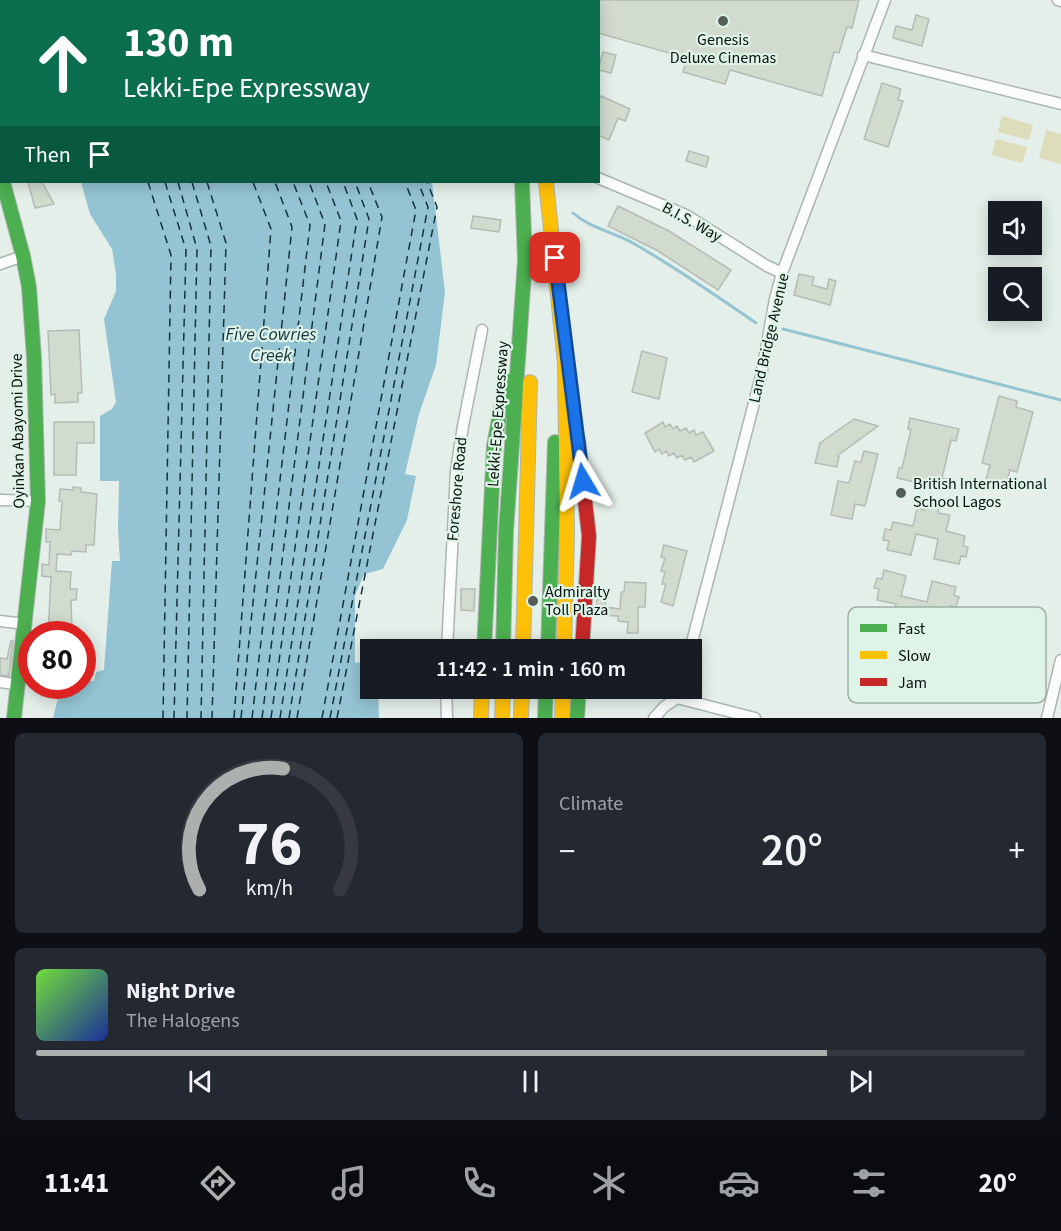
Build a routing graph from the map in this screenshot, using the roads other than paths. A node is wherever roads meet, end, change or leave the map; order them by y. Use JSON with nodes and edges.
{"nodes":[{"id":1,"x":885,"y":0,"type":"edge"},
{"id":2,"x":864,"y":55,"type":"junction"},
{"id":3,"x":1061,"y":104,"type":"edge"},
{"id":4,"x":600,"y":179,"type":"edge"},
{"id":5,"x":3,"y":183,"type":"edge"},
{"id":6,"x":522,"y":183,"type":"edge"},
{"id":7,"x":546,"y":183,"type":"edge"},
{"id":8,"x":23,"y":256,"type":"junction"},
{"id":9,"x":525,"y":260,"type":"junction"},
{"id":10,"x":0,"y":264,"type":"edge"},
{"id":11,"x":782,"y":273,"type":"junction"},
{"id":12,"x":560,"y":301,"type":"junction"},
{"id":13,"x":482,"y":330,"type":"dead end"},
{"id":14,"x":555,"y":435,"type":"junction"},
{"id":15,"x":528,"y":437,"type":"junction"},
{"id":16,"x":0,"y":500,"type":"edge"},
{"id":17,"x":38,"y":501,"type":"junction"},
{"id":18,"x":0,"y":621,"type":"edge"},
{"id":19,"x":25,"y":621,"type":"edge"},
{"id":20,"x":18,"y":623,"type":"edge"},
{"id":21,"x":448,"y":639,"type":"edge"},
{"id":22,"x":485,"y":639,"type":"edge"},
{"id":23,"x":503,"y":639,"type":"edge"},
{"id":24,"x":523,"y":639,"type":"edge"},
{"id":25,"x":548,"y":639,"type":"edge"},
{"id":26,"x":564,"y":639,"type":"edge"},
{"id":27,"x":583,"y":639,"type":"edge"},
{"id":28,"x":693,"y":639,"type":"edge"},
{"id":29,"x":1061,"y":660,"type":"edge"},
{"id":30,"x":0,"y":682,"type":"edge"},
{"id":31,"x":18,"y":686,"type":"edge"},
{"id":32,"x":18,"y":692,"type":"edge"},
{"id":33,"x":446,"y":699,"type":"edge"},
{"id":34,"x":482,"y":699,"type":"edge"},
{"id":35,"x":502,"y":699,"type":"edge"},
{"id":36,"x":522,"y":699,"type":"edge"},
{"id":37,"x":546,"y":699,"type":"edge"},
{"id":38,"x":563,"y":699,"type":"edge"},
{"id":39,"x":578,"y":699,"type":"edge"},
{"id":40,"x":673,"y":699,"type":"edge"},
{"id":41,"x":697,"y":699,"type":"edge"},
{"id":42,"x":14,"y":718,"type":"edge"},
{"id":43,"x":447,"y":718,"type":"edge"},
{"id":44,"x":481,"y":718,"type":"edge"},
{"id":45,"x":502,"y":718,"type":"edge"},
{"id":46,"x":521,"y":718,"type":"edge"},
{"id":47,"x":545,"y":718,"type":"edge"},
{"id":48,"x":562,"y":718,"type":"edge"},
{"id":49,"x":577,"y":718,"type":"edge"},
{"id":50,"x":654,"y":718,"type":"edge"},
{"id":51,"x":755,"y":718,"type":"edge"},
{"id":52,"x":1047,"y":718,"type":"edge"}],
"edges":[{"from":1,"to":2,"type":"street","name":"Land Bridge Avenue"},
{"from":2,"to":3,"type":"street"},
{"from":2,"to":11,"type":"street","name":"Land Bridge Avenue"},
{"from":4,"to":11,"type":"street","name":"B.I.S. Way"},
{"from":5,"to":8,"type":"main road","name":"Oyinkan Abayomi Drive"},
{"from":6,"to":9,"type":"main road","name":"Lekki-Epe Expressway"},
{"from":7,"to":12,"type":"main road"},
{"from":8,"to":10,"type":"street"},
{"from":8,"to":17,"type":"main road","name":"Oyinkan Abayomi Drive"},
{"from":9,"to":15,"type":"main road"},
{"from":9,"to":22,"type":"main road"},
{"from":9,"to":23,"type":"main road","name":"Lekki-Epe Expressway"},
{"from":11,"to":28,"type":"street","name":"Land Bridge Avenue"},
{"from":12,"to":14,"type":"main road"},
{"from":12,"to":26,"type":"main road"},
{"from":12,"to":27,"type":"main road"},
{"from":13,"to":21,"type":"street","name":"Foreshore Road"},
{"from":14,"to":15,"type":"main road"},
{"from":14,"to":25,"type":"main road"},
{"from":15,"to":24,"type":"main road"},
{"from":16,"to":17,"type":"street"},
{"from":17,"to":19,"type":"main road","name":"Oyinkan Abayomi Drive"},
{"from":18,"to":20,"type":"street"},
{"from":29,"to":52,"type":"street"},
{"from":30,"to":31,"type":"street"},
{"from":32,"to":42,"type":"main road","name":"Oyinkan Abayomi Drive"},
{"from":33,"to":43,"type":"street"},
{"from":34,"to":44,"type":"main road"},
{"from":35,"to":45,"type":"main road"},
{"from":36,"to":46,"type":"main road"},
{"from":37,"to":47,"type":"main road"},
{"from":38,"to":48,"type":"main road"},
{"from":39,"to":49,"type":"main road"},
{"from":40,"to":50,"type":"street"},
{"from":41,"to":51,"type":"street"}]}
